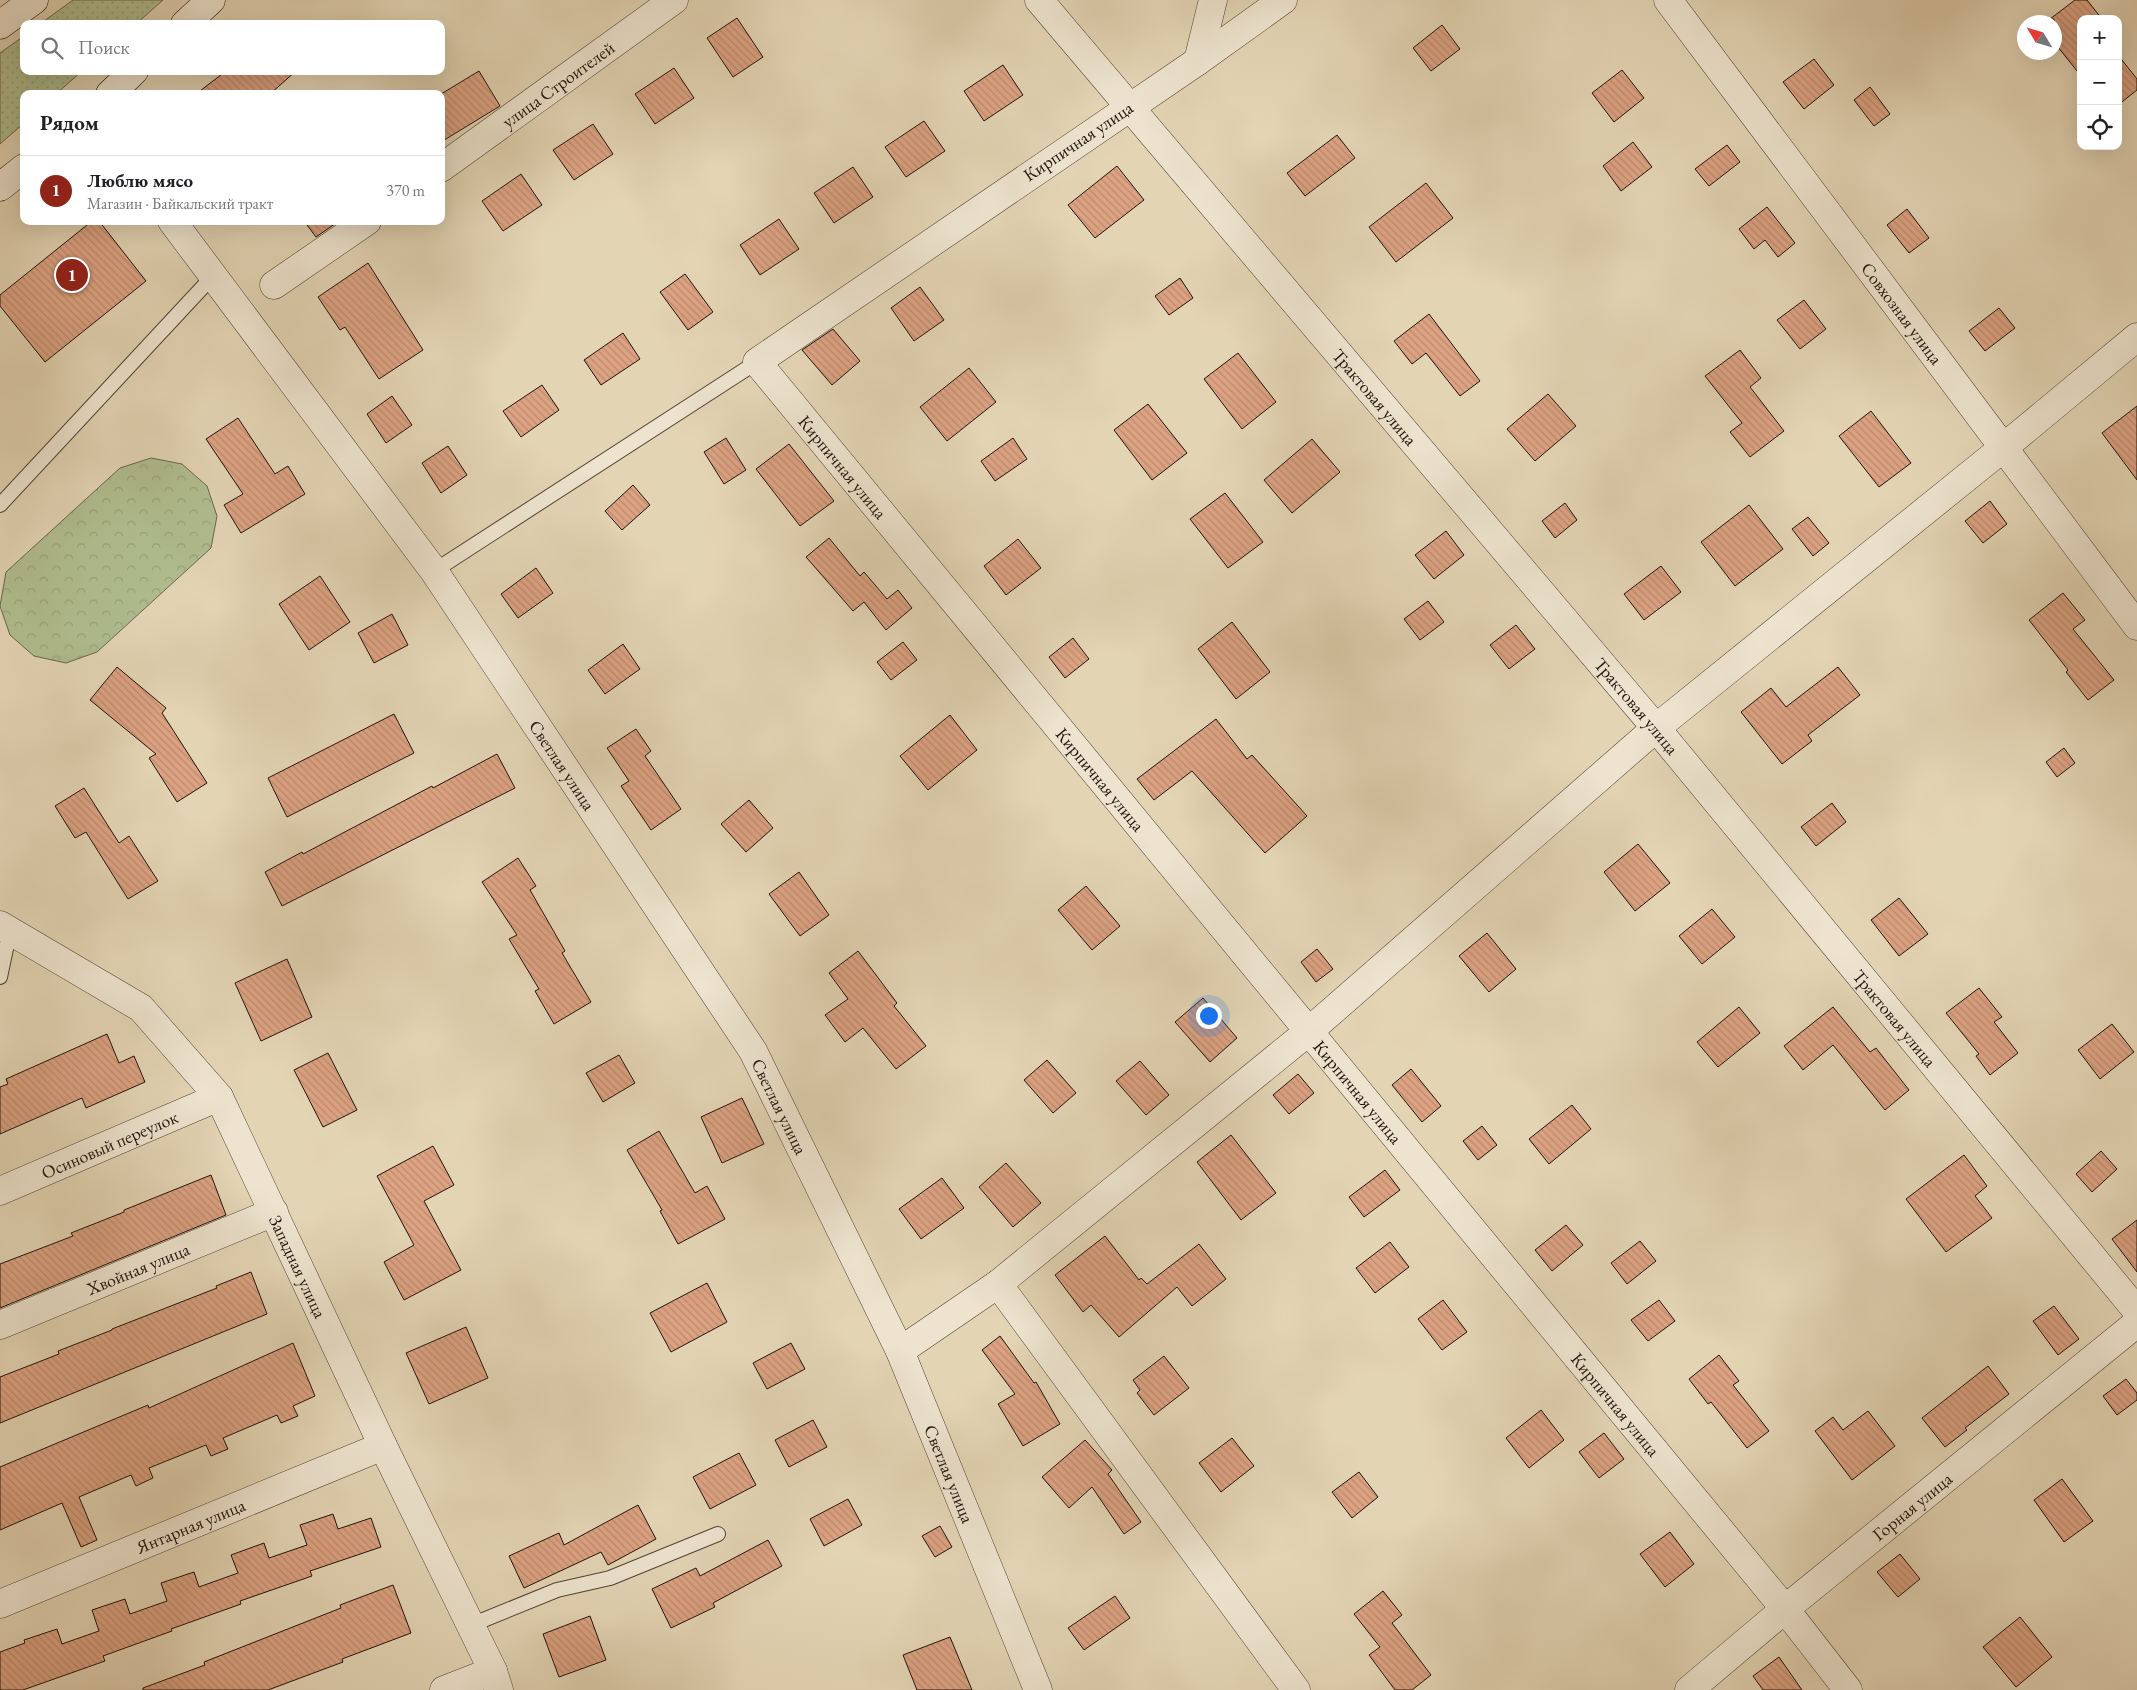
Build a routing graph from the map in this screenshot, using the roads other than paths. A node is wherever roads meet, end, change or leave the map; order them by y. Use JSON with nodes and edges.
{"nodes":[{"id":1,"x":34,"y":0,"type":"edge"},
{"id":2,"x":211,"y":0,"type":"edge"},
{"id":3,"x":674,"y":0,"type":"edge"},
{"id":4,"x":1039,"y":0,"type":"edge"},
{"id":5,"x":1213,"y":0,"type":"edge"},
{"id":6,"x":1284,"y":0,"type":"edge"},
{"id":7,"x":1668,"y":0,"type":"edge"},
{"id":8,"x":190,"y":20,"type":"edge"},
{"id":9,"x":0,"y":25,"type":"edge"},
{"id":10,"x":1198,"y":61,"type":"junction"},
{"id":11,"x":130,"y":75,"type":"edge"},
{"id":12,"x":114,"y":90,"type":"edge"},
{"id":13,"x":1130,"y":106,"type":"junction"},
{"id":14,"x":445,"y":165,"type":"edge"},
{"id":15,"x":20,"y":171,"type":"edge"},
{"id":16,"x":0,"y":187,"type":"edge"},
{"id":17,"x":175,"y":225,"type":"edge"},
{"id":18,"x":361,"y":225,"type":"edge"},
{"id":19,"x":214,"y":276,"type":"junction"},
{"id":20,"x":274,"y":285,"type":"dead end"},
{"id":21,"x":2137,"y":337,"type":"edge"},
{"id":22,"x":757,"y":362,"type":"junction"},
{"id":23,"x":2003,"y":448,"type":"junction"},
{"id":24,"x":0,"y":505,"type":"edge"},
{"id":25,"x":434,"y":571,"type":"junction"},
{"id":26,"x":2137,"y":626,"type":"edge"},
{"id":27,"x":1656,"y":728,"type":"junction"},
{"id":28,"x":5,"y":927,"type":"edge"},
{"id":29,"x":0,"y":977,"type":"edge"},
{"id":30,"x":1308,"y":1032,"type":"junction"},
{"id":31,"x":219,"y":1097,"type":"junction"},
{"id":32,"x":0,"y":1191,"type":"edge"},
{"id":33,"x":274,"y":1212,"type":"junction"},
{"id":34,"x":998,"y":1284,"type":"junction"},
{"id":35,"x":2137,"y":1311,"type":"edge"},
{"id":36,"x":2137,"y":1323,"type":"edge"},
{"id":37,"x":0,"y":1325,"type":"edge"},
{"id":38,"x":900,"y":1351,"type":"junction"},
{"id":39,"x":383,"y":1446,"type":"junction"},
{"id":40,"x":718,"y":1534,"type":"dead end"},
{"id":41,"x":0,"y":1604,"type":"edge"},
{"id":42,"x":1785,"y":1609,"type":"junction"},
{"id":43,"x":471,"y":1625,"type":"junction"},
{"id":44,"x":496,"y":1680,"type":"edge"},
{"id":45,"x":444,"y":1690,"type":"edge"},
{"id":46,"x":1038,"y":1690,"type":"edge"},
{"id":47,"x":1296,"y":1690,"type":"edge"},
{"id":48,"x":1689,"y":1690,"type":"edge"},
{"id":49,"x":1848,"y":1690,"type":"edge"}],
"edges":[{"from":1,"to":9,"type":"street"},
{"from":2,"to":8,"type":"street"},
{"from":3,"to":14,"type":"street","name":"улица Строителей"},
{"from":4,"to":13,"type":"street"},
{"from":5,"to":10,"type":"street"},
{"from":6,"to":10,"type":"street","name":"Кирпичная улица"},
{"from":7,"to":23,"type":"street","name":"Совхозная улица"},
{"from":10,"to":13,"type":"street","name":"Кирпичная улица"},
{"from":11,"to":12,"type":"street"},
{"from":13,"to":22,"type":"street","name":"Кирпичная улица"},
{"from":13,"to":27,"type":"street","name":"Трактовая улица"},
{"from":15,"to":16,"type":"street"},
{"from":17,"to":19,"type":"street","name":"Светлая улица"},
{"from":18,"to":20,"type":"street"},
{"from":19,"to":24,"type":"lane"},
{"from":19,"to":25,"type":"street","name":"Светлая улица"},
{"from":21,"to":23,"type":"street"},
{"from":22,"to":25,"type":"lane"},
{"from":22,"to":30,"type":"street","name":"Кирпичная улица"},
{"from":23,"to":26,"type":"street","name":"Совхозная улица"},
{"from":23,"to":27,"type":"street"},
{"from":25,"to":38,"type":"street","name":"Светлая улица"},
{"from":27,"to":30,"type":"street"},
{"from":27,"to":35,"type":"street","name":"Трактовая улица"},
{"from":28,"to":29,"type":"lane"},
{"from":28,"to":31,"type":"street","name":"Западная улица"},
{"from":30,"to":34,"type":"street"},
{"from":30,"to":42,"type":"street","name":"Кирпичная улица"},
{"from":31,"to":32,"type":"street","name":"Осиновый переулок"},
{"from":31,"to":33,"type":"street","name":"Западная улица"},
{"from":33,"to":37,"type":"street","name":"Хвойная улица"},
{"from":33,"to":39,"type":"street","name":"Западная улица"},
{"from":34,"to":38,"type":"street"},
{"from":34,"to":47,"type":"street"},
{"from":36,"to":42,"type":"street","name":"Горная улица"},
{"from":38,"to":46,"type":"street","name":"Светлая улица"},
{"from":39,"to":41,"type":"street","name":"Янтарная улица"},
{"from":39,"to":43,"type":"street","name":"Западная улица"},
{"from":40,"to":43,"type":"lane"},
{"from":42,"to":48,"type":"street","name":"Горная улица"},
{"from":42,"to":49,"type":"street","name":"Кирпичная улица"},
{"from":43,"to":44,"type":"street","name":"Западная улица"},
{"from":44,"to":45,"type":"street"}]}
